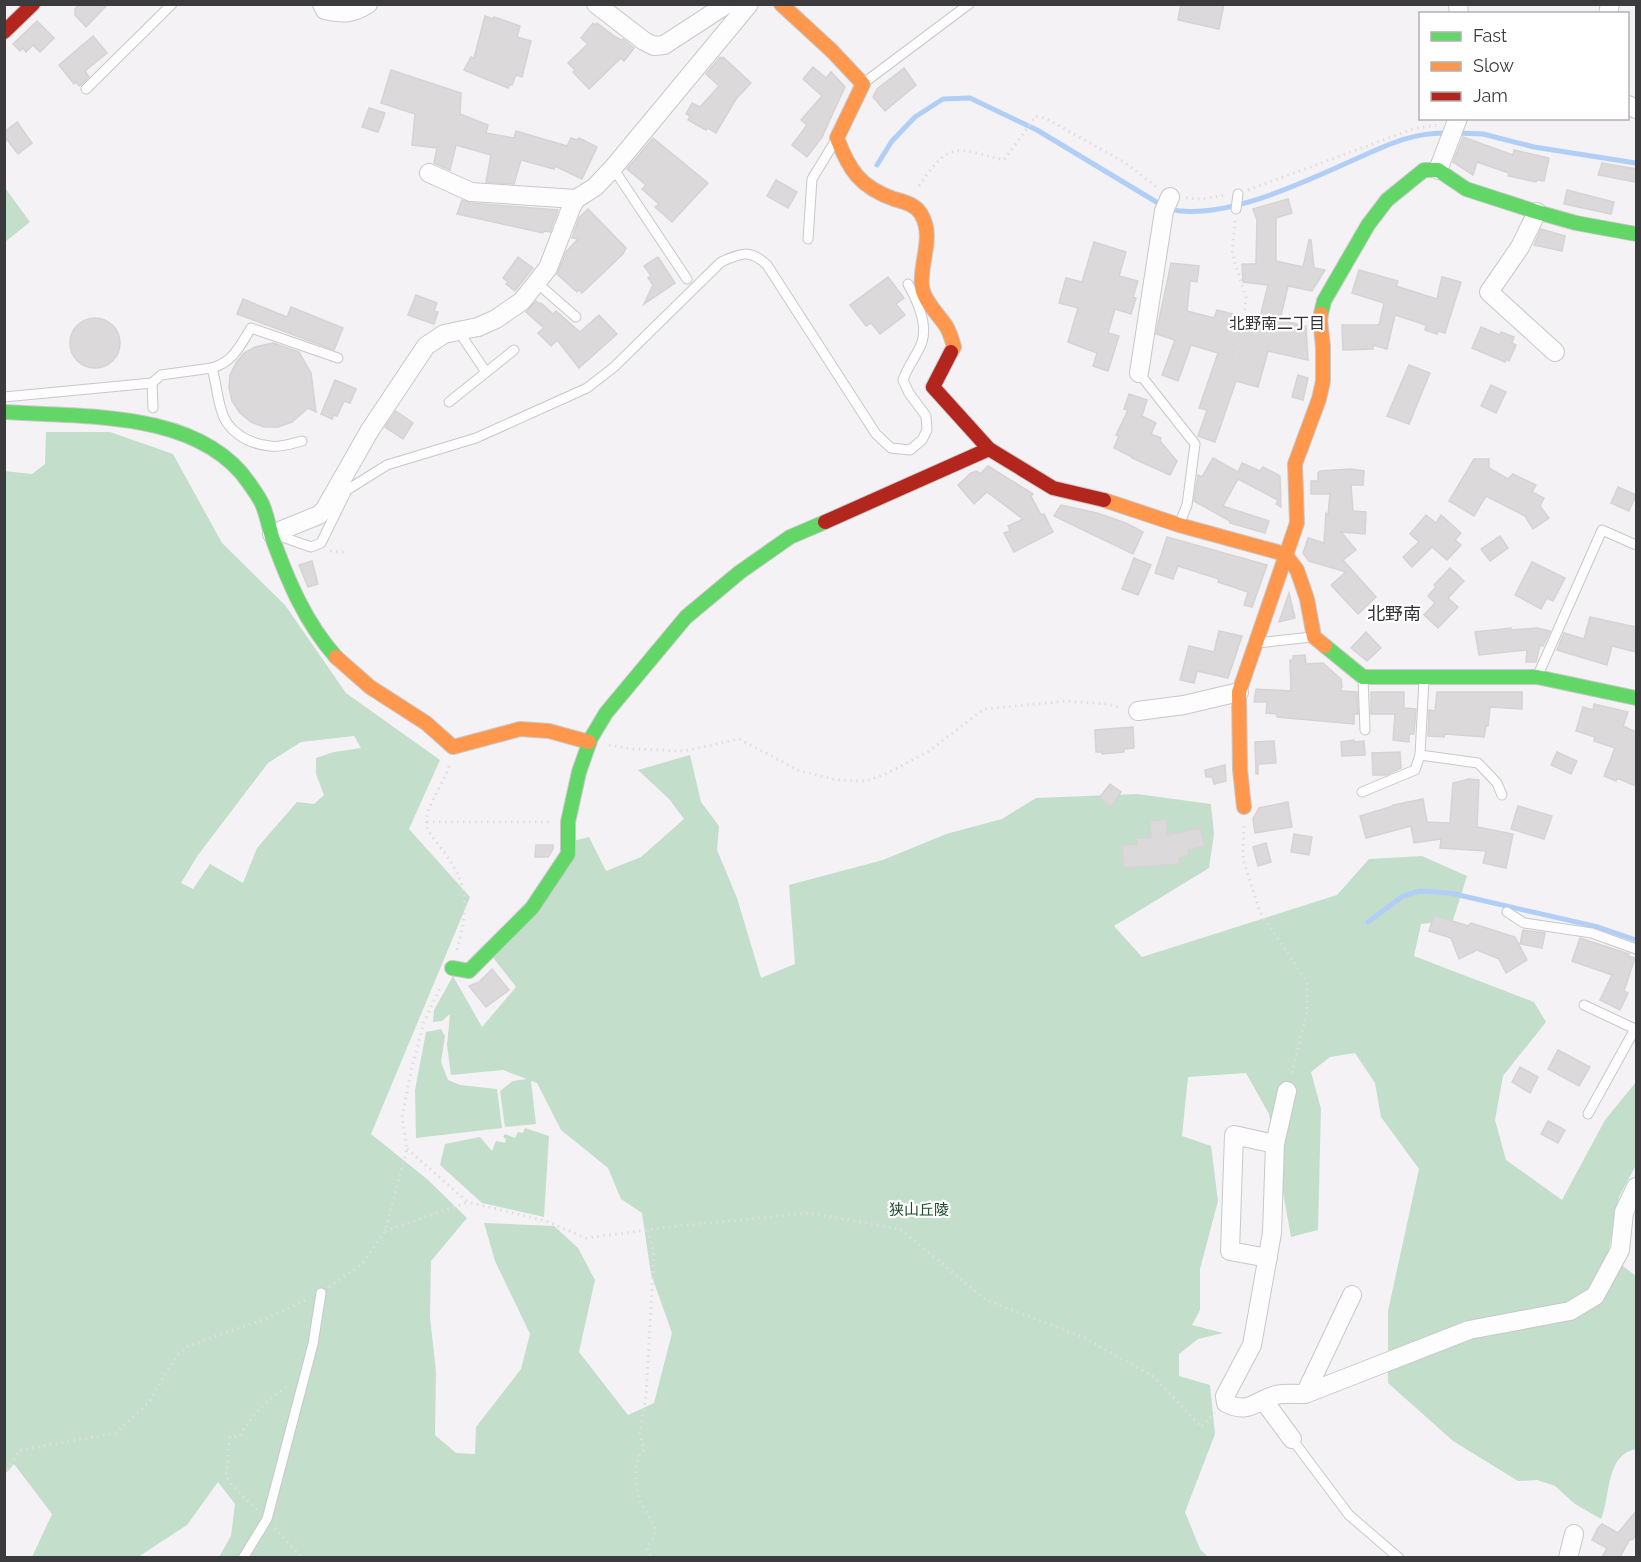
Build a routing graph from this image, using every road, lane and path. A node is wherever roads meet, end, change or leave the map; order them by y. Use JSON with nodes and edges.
{"nodes":[{"id":1,"x":33,"y":4,"type":"edge"},
{"id":2,"x":172,"y":4,"type":"edge"},
{"id":3,"x":322,"y":4,"type":"edge"},
{"id":4,"x":368,"y":4,"type":"edge"},
{"id":5,"x":596,"y":4,"type":"edge"},
{"id":6,"x":727,"y":4,"type":"edge"},
{"id":7,"x":750,"y":4,"type":"edge"},
{"id":8,"x":781,"y":4,"type":"edge"},
{"id":9,"x":969,"y":4,"type":"edge"},
{"id":10,"x":4,"y":32,"type":"edge"},
{"id":11,"x":862,"y":84,"type":"junction"},
{"id":12,"x":86,"y":88,"type":"dead end"},
{"id":13,"x":1458,"y":120,"type":"edge"},
{"id":14,"x":837,"y":138,"type":"junction"},
{"id":15,"x":613,"y":168,"type":"junction"},
{"id":16,"x":1438,"y":170,"type":"junction"},
{"id":17,"x":429,"y":173,"type":"dead end"},
{"id":18,"x":1238,"y":194,"type":"junction"},
{"id":19,"x":576,"y":199,"type":"junction"},
{"id":20,"x":908,"y":202,"type":"junction"},
{"id":21,"x":1167,"y":204,"type":"junction"},
{"id":22,"x":1236,"y":208,"type":"joint"},
{"id":23,"x":1537,"y":212,"type":"junction"},
{"id":24,"x":1636,"y":234,"type":"edge"},
{"id":25,"x":808,"y":239,"type":"dead end"},
{"id":26,"x":687,"y":279,"type":"dead end"},
{"id":27,"x":537,"y":283,"type":"junction"},
{"id":28,"x":908,"y":284,"type":"dead end"},
{"id":29,"x":576,"y":317,"type":"dead end"},
{"id":30,"x":459,"y":332,"type":"junction"},
{"id":31,"x":514,"y":350,"type":"dead end"},
{"id":32,"x":1555,"y":352,"type":"dead end"},
{"id":33,"x":338,"y":358,"type":"dead end"},
{"id":34,"x":1235,"y":363,"type":"dead end"},
{"id":35,"x":212,"y":368,"type":"junction"},
{"id":36,"x":486,"y":372,"type":"junction"},
{"id":37,"x":1139,"y":373,"type":"joint"},
{"id":38,"x":152,"y":383,"type":"junction"},
{"id":39,"x":4,"y":397,"type":"edge"},
{"id":40,"x":449,"y":402,"type":"dead end"},
{"id":41,"x":153,"y":408,"type":"dead end"},
{"id":42,"x":4,"y":412,"type":"edge"},
{"id":43,"x":302,"y":441,"type":"dead end"},
{"id":44,"x":989,"y":449,"type":"junction"},
{"id":45,"x":1179,"y":525,"type":"junction"},
{"id":46,"x":272,"y":534,"type":"junction"},
{"id":47,"x":1636,"y":545,"type":"edge"},
{"id":48,"x":1285,"y":554,"type":"junction"},
{"id":49,"x":1314,"y":637,"type":"junction"},
{"id":50,"x":1257,"y":644,"type":"junction"},
{"id":51,"x":1363,"y":677,"type":"junction"},
{"id":52,"x":1424,"y":677,"type":"junction"},
{"id":53,"x":1537,"y":677,"type":"junction"},
{"id":54,"x":1239,"y":692,"type":"junction"},
{"id":55,"x":1636,"y":698,"type":"edge"},
{"id":56,"x":1138,"y":711,"type":"joint"},
{"id":57,"x":1365,"y":730,"type":"dead end"},
{"id":58,"x":590,"y":742,"type":"junction"},
{"id":59,"x":453,"y":747,"type":"junction"},
{"id":60,"x":1420,"y":755,"type":"junction"},
{"id":61,"x":1362,"y":792,"type":"dead end"},
{"id":62,"x":1502,"y":795,"type":"dead end"},
{"id":63,"x":1244,"y":807,"type":"joint"},
{"id":64,"x":427,"y":822,"type":"junction"},
{"id":65,"x":568,"y":822,"type":"junction"},
{"id":66,"x":1507,"y":912,"type":"dead end"},
{"id":67,"x":1636,"y":949,"type":"edge"},
{"id":68,"x":453,"y":968,"type":"junction"},
{"id":69,"x":1584,"y":1005,"type":"dead end"},
{"id":70,"x":1636,"y":1028,"type":"edge"},
{"id":71,"x":1287,"y":1091,"type":"joint"},
{"id":72,"x":1588,"y":1114,"type":"dead end"},
{"id":73,"x":1275,"y":1144,"type":"junction"},
{"id":74,"x":407,"y":1149,"type":"junction"},
{"id":75,"x":1636,"y":1187,"type":"edge"},
{"id":76,"x":468,"y":1202,"type":"junction"},
{"id":77,"x":648,"y":1230,"type":"junction"},
{"id":78,"x":385,"y":1231,"type":"junction"},
{"id":79,"x":1268,"y":1258,"type":"junction"},
{"id":80,"x":321,"y":1293,"type":"junction"},
{"id":81,"x":1352,"y":1295,"type":"dead end"},
{"id":82,"x":305,"y":1375,"type":"junction"},
{"id":83,"x":1305,"y":1394,"type":"junction"},
{"id":84,"x":1264,"y":1401,"type":"junction"},
{"id":85,"x":1226,"y":1403,"type":"junction"},
{"id":86,"x":1292,"y":1439,"type":"joint"},
{"id":87,"x":4,"y":1475,"type":"edge"},
{"id":88,"x":267,"y":1520,"type":"junction"},
{"id":89,"x":1574,"y":1534,"type":"dead end"},
{"id":90,"x":243,"y":1557,"type":"edge"},
{"id":91,"x":302,"y":1557,"type":"edge"},
{"id":92,"x":652,"y":1557,"type":"edge"},
{"id":93,"x":1399,"y":1557,"type":"edge"},
{"id":94,"x":1568,"y":1557,"type":"edge"}],
"edges":[{"from":1,"to":10,"type":"street"},
{"from":2,"to":12,"type":"lane"},
{"from":3,"to":4,"type":"street"},
{"from":5,"to":6,"type":"street"},
{"from":7,"to":15,"type":"street"},
{"from":8,"to":11,"type":"street"},
{"from":9,"to":11,"type":"lane"},
{"from":11,"to":14,"type":"street"},
{"from":13,"to":16,"type":"street"},
{"from":13,"to":18,"type":"path"},
{"from":14,"to":20,"type":"street"},
{"from":14,"to":25,"type":"lane"},
{"from":15,"to":19,"type":"street"},
{"from":15,"to":26,"type":"lane"},
{"from":16,"to":23,"type":"street"},
{"from":16,"to":48,"type":"street"},
{"from":17,"to":19,"type":"street"},
{"from":18,"to":21,"type":"path"},
{"from":18,"to":22,"type":"lane"},
{"from":19,"to":27,"type":"street"},
{"from":20,"to":21,"type":"path"},
{"from":20,"to":44,"type":"street"},
{"from":21,"to":37,"type":"street"},
{"from":22,"to":34,"type":"path"},
{"from":23,"to":24,"type":"street"},
{"from":23,"to":32,"type":"street"},
{"from":27,"to":29,"type":"lane"},
{"from":27,"to":30,"type":"street"},
{"from":28,"to":46,"type":"lane"},
{"from":30,"to":36,"type":"lane"},
{"from":30,"to":46,"type":"street"},
{"from":31,"to":36,"type":"lane"},
{"from":33,"to":35,"type":"lane"},
{"from":35,"to":38,"type":"lane"},
{"from":35,"to":43,"type":"lane"},
{"from":36,"to":40,"type":"lane"},
{"from":37,"to":45,"type":"lane"},
{"from":38,"to":39,"type":"lane"},
{"from":38,"to":41,"type":"lane"},
{"from":42,"to":46,"type":"street"},
{"from":44,"to":45,"type":"street"},
{"from":44,"to":58,"type":"street"},
{"from":45,"to":48,"type":"street"},
{"from":46,"to":59,"type":"street"},
{"from":47,"to":53,"type":"lane"},
{"from":48,"to":49,"type":"street"},
{"from":48,"to":50,"type":"street"},
{"from":49,"to":50,"type":"lane"},
{"from":49,"to":51,"type":"street"},
{"from":50,"to":54,"type":"street"},
{"from":51,"to":52,"type":"street"},
{"from":51,"to":57,"type":"lane"},
{"from":52,"to":53,"type":"street"},
{"from":52,"to":60,"type":"lane"},
{"from":53,"to":55,"type":"street"},
{"from":54,"to":56,"type":"street"},
{"from":54,"to":63,"type":"street"},
{"from":56,"to":58,"type":"path"},
{"from":58,"to":59,"type":"street"},
{"from":58,"to":65,"type":"street"},
{"from":59,"to":64,"type":"path"},
{"from":60,"to":61,"type":"lane"},
{"from":60,"to":62,"type":"lane"},
{"from":63,"to":71,"type":"path"},
{"from":64,"to":65,"type":"path"},
{"from":64,"to":68,"type":"path"},
{"from":65,"to":68,"type":"street"},
{"from":66,"to":67,"type":"lane"},
{"from":68,"to":74,"type":"path"},
{"from":69,"to":70,"type":"lane"},
{"from":70,"to":72,"type":"lane"},
{"from":71,"to":73,"type":"street"},
{"from":73,"to":79,"type":"street"},
{"from":73,"to":79,"type":"street"},
{"from":74,"to":76,"type":"path"},
{"from":74,"to":78,"type":"path"},
{"from":75,"to":83,"type":"street"},
{"from":76,"to":77,"type":"path"},
{"from":76,"to":78,"type":"path"},
{"from":77,"to":85,"type":"path"},
{"from":77,"to":92,"type":"path"},
{"from":78,"to":80,"type":"path"},
{"from":79,"to":85,"type":"street"},
{"from":80,"to":82,"type":"lane"},
{"from":80,"to":87,"type":"path"},
{"from":81,"to":83,"type":"street"},
{"from":82,"to":88,"type":"lane"},
{"from":82,"to":88,"type":"path"},
{"from":83,"to":84,"type":"street"},
{"from":84,"to":85,"type":"street"},
{"from":84,"to":86,"type":"street"},
{"from":86,"to":93,"type":"lane"},
{"from":88,"to":90,"type":"lane"},
{"from":88,"to":91,"type":"path"},
{"from":89,"to":94,"type":"street"}]}
